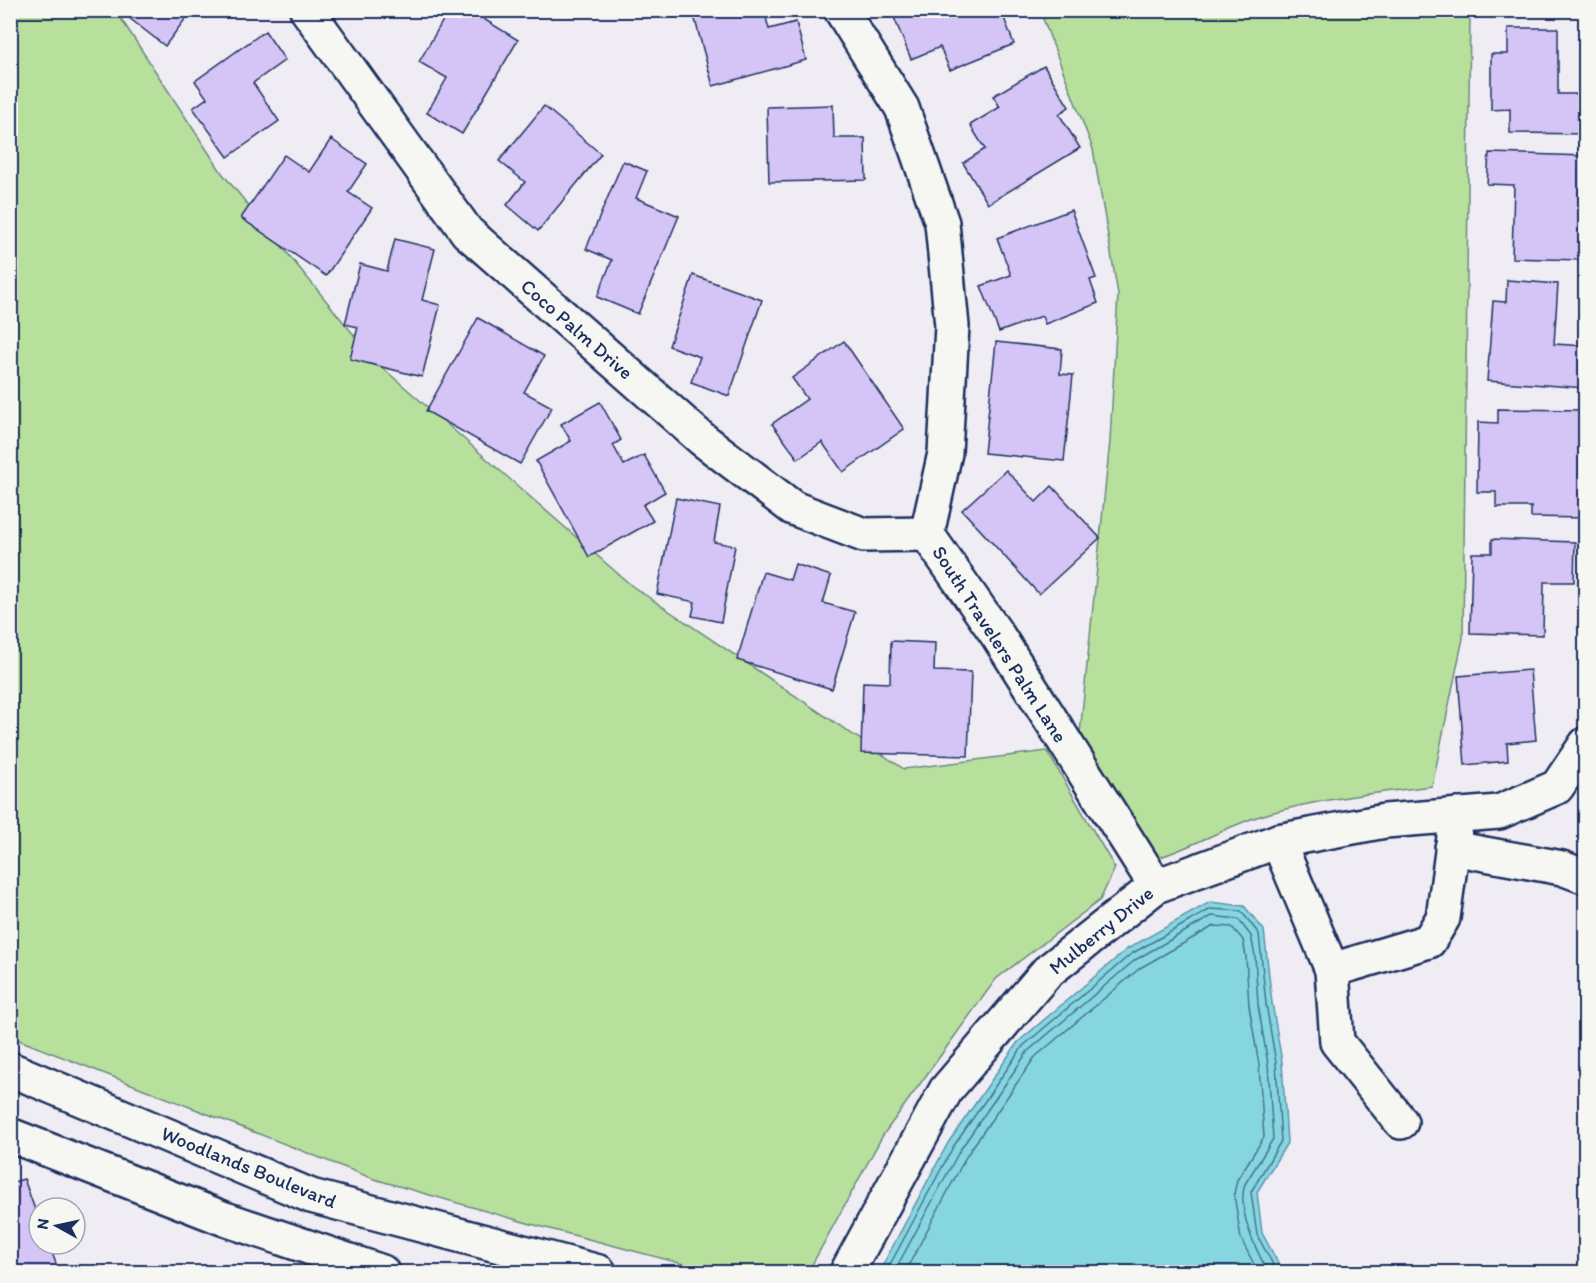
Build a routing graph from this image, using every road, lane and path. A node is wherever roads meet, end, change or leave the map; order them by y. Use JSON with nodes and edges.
{"nodes":[{"id":1,"x":306,"y":10,"type":"edge"},
{"id":2,"x":841,"y":10,"type":"edge"},
{"id":3,"x":927,"y":534,"type":"junction"},
{"id":4,"x":1586,"y":744,"type":"edge"},
{"id":5,"x":1457,"y":815,"type":"junction"},
{"id":6,"x":1278,"y":841,"type":"junction"},
{"id":7,"x":1452,"y":848,"type":"junction"},
{"id":8,"x":1586,"y":877,"type":"edge"},
{"id":9,"x":1156,"y":886,"type":"junction"},
{"id":10,"x":1332,"y":970,"type":"junction"},
{"id":11,"x":10,"y":1069,"type":"edge"},
{"id":12,"x":1401,"y":1122,"type":"dead end"},
{"id":13,"x":10,"y":1135,"type":"edge"},
{"id":14,"x":382,"y":1272,"type":"edge"},
{"id":15,"x":599,"y":1272,"type":"edge"},
{"id":16,"x":847,"y":1272,"type":"edge"}],
"edges":[{"from":1,"to":3,"type":"street","name":"Coco Palm Drive"},
{"from":2,"to":3,"type":"street","name":"South Travelers Palm Lane"},
{"from":3,"to":9,"type":"street","name":"South Travelers Palm Lane"},
{"from":4,"to":5,"type":"street","name":"Mulberry Drive"},
{"from":5,"to":6,"type":"street","name":"Mulberry Drive"},
{"from":5,"to":7,"type":"street"},
{"from":6,"to":9,"type":"street","name":"Mulberry Drive"},
{"from":6,"to":10,"type":"street"},
{"from":7,"to":8,"type":"street"},
{"from":7,"to":10,"type":"street"},
{"from":9,"to":16,"type":"street","name":"Mulberry Drive"},
{"from":10,"to":12,"type":"street"},
{"from":11,"to":15,"type":"street","name":"Woodlands Boulevard"},
{"from":13,"to":14,"type":"street"}]}
